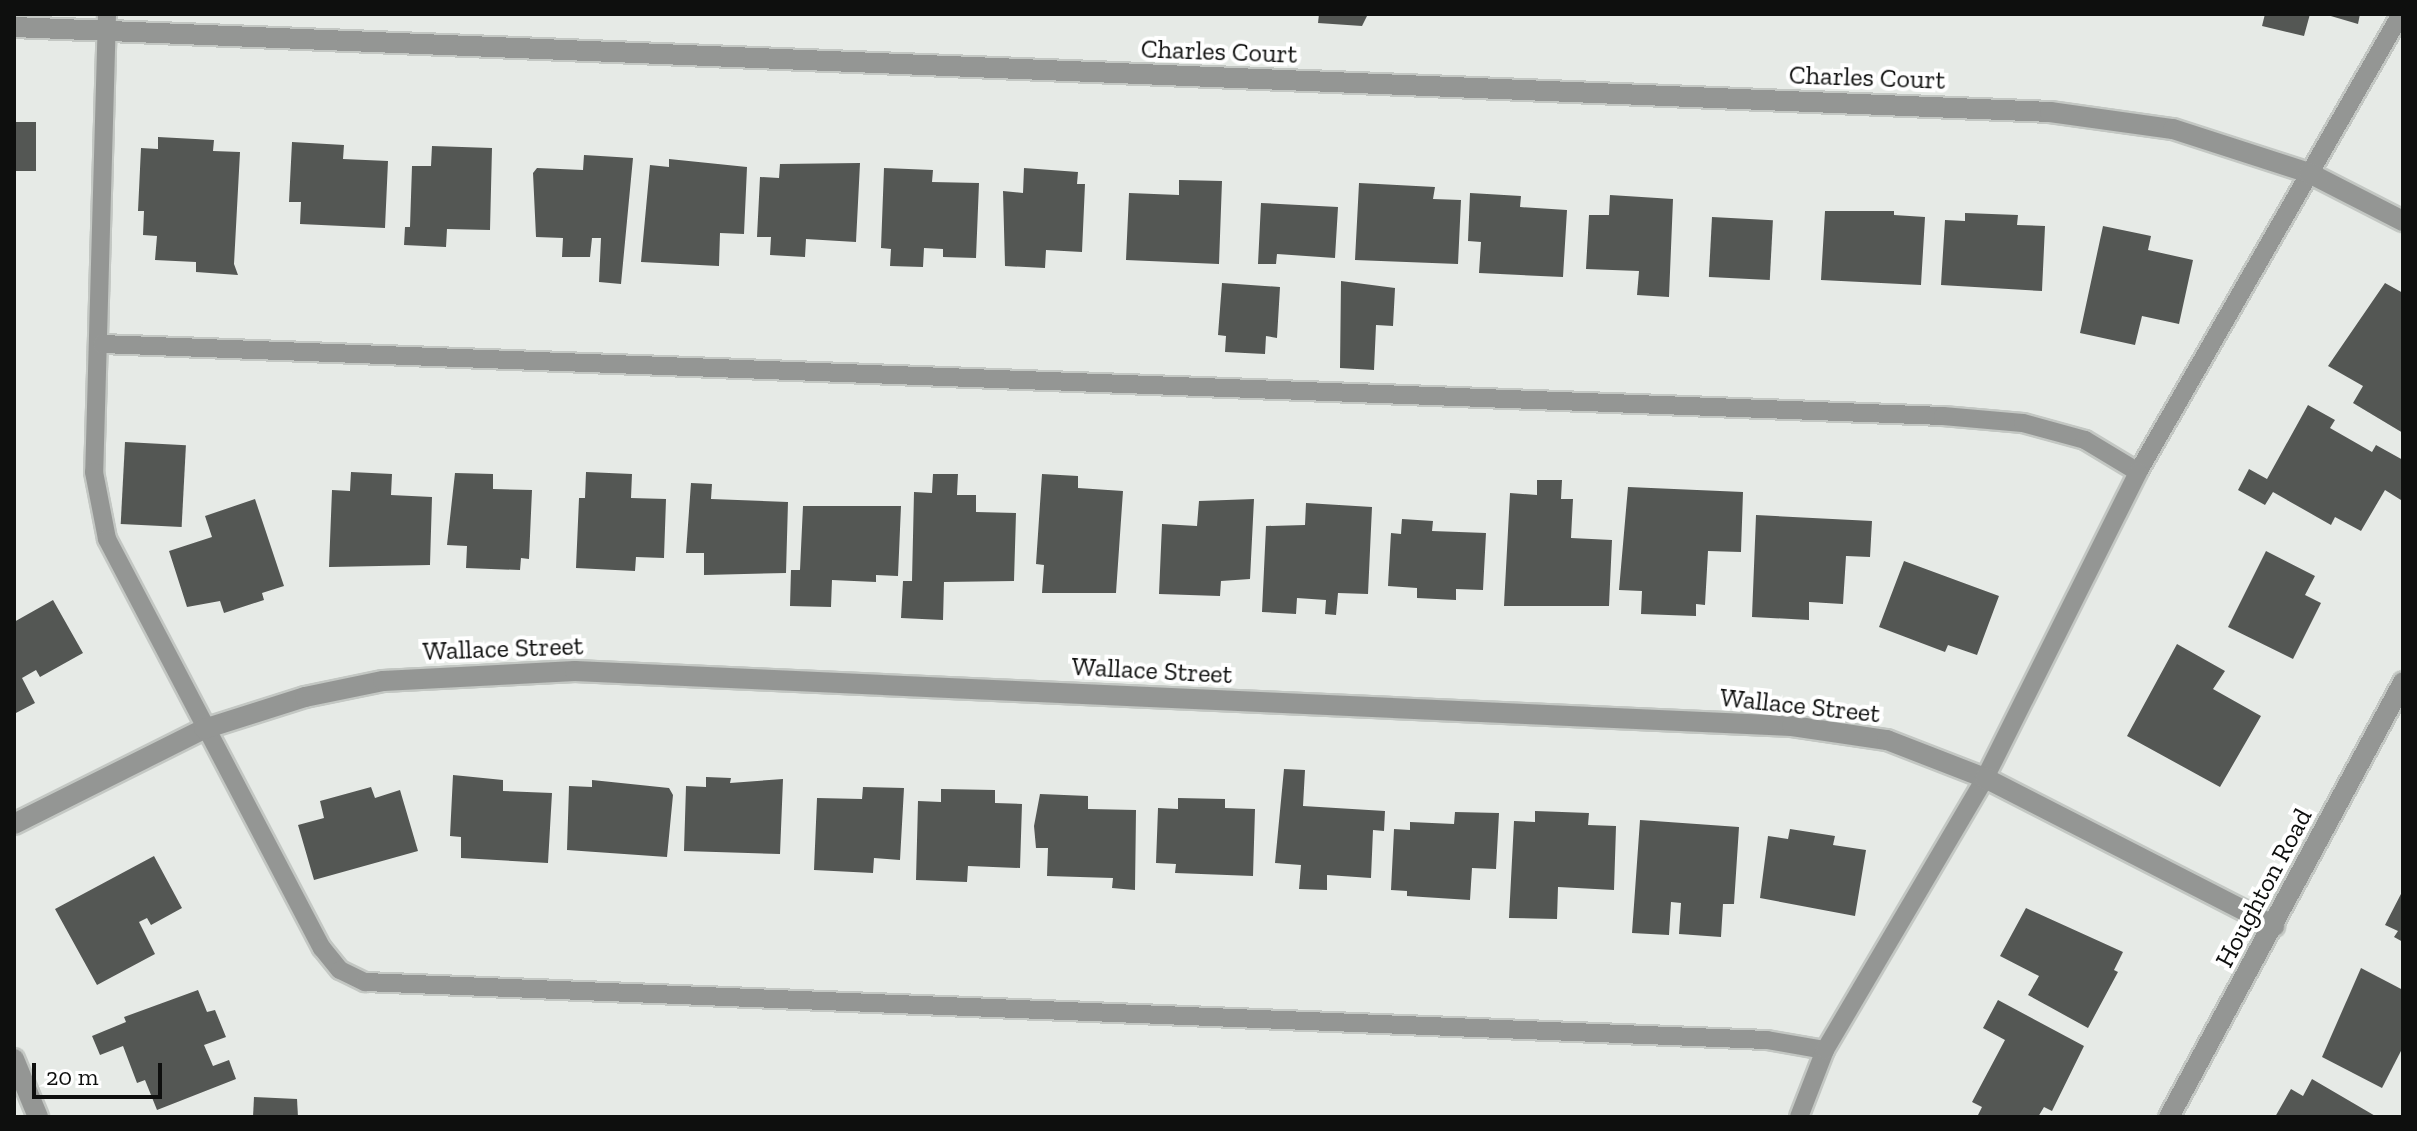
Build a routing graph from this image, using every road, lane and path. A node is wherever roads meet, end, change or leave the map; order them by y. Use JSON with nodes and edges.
{"nodes":[{"id":1,"x":2401,"y":14,"type":"edge"},
{"id":2,"x":107,"y":22,"type":"edge"},
{"id":3,"x":14,"y":27,"type":"edge"},
{"id":4,"x":2309,"y":173,"type":"junction"},
{"id":5,"x":2403,"y":221,"type":"edge"},
{"id":6,"x":102,"y":344,"type":"junction"},
{"id":7,"x":2138,"y":472,"type":"junction"},
{"id":8,"x":2403,"y":682,"type":"edge"},
{"id":9,"x":204,"y":729,"type":"junction"},
{"id":10,"x":1985,"y":778,"type":"junction"},
{"id":11,"x":14,"y":824,"type":"edge"},
{"id":12,"x":2274,"y":926,"type":"junction"},
{"id":13,"x":1825,"y":1050,"type":"junction"},
{"id":14,"x":14,"y":1059,"type":"edge"},
{"id":15,"x":38,"y":1117,"type":"edge"},
{"id":16,"x":1799,"y":1117,"type":"edge"},
{"id":17,"x":2169,"y":1117,"type":"edge"}],
"edges":[{"from":1,"to":4,"type":"lane"},
{"from":2,"to":3,"type":"street","name":"Charles Court"},
{"from":2,"to":4,"type":"street","name":"Charles Court"},
{"from":2,"to":6,"type":"lane"},
{"from":4,"to":5,"type":"street","name":"Charles Court"},
{"from":4,"to":7,"type":"lane"},
{"from":6,"to":7,"type":"lane"},
{"from":6,"to":9,"type":"lane"},
{"from":7,"to":10,"type":"lane"},
{"from":8,"to":12,"type":"street","name":"Houghton Road"},
{"from":9,"to":10,"type":"street","name":"Wallace Street"},
{"from":9,"to":11,"type":"street","name":"Wallace Street"},
{"from":9,"to":13,"type":"lane"},
{"from":10,"to":12,"type":"street","name":"Wallace Street"},
{"from":10,"to":13,"type":"lane"},
{"from":12,"to":17,"type":"street","name":"Houghton Road"},
{"from":13,"to":16,"type":"lane"},
{"from":14,"to":15,"type":"street"}]}
